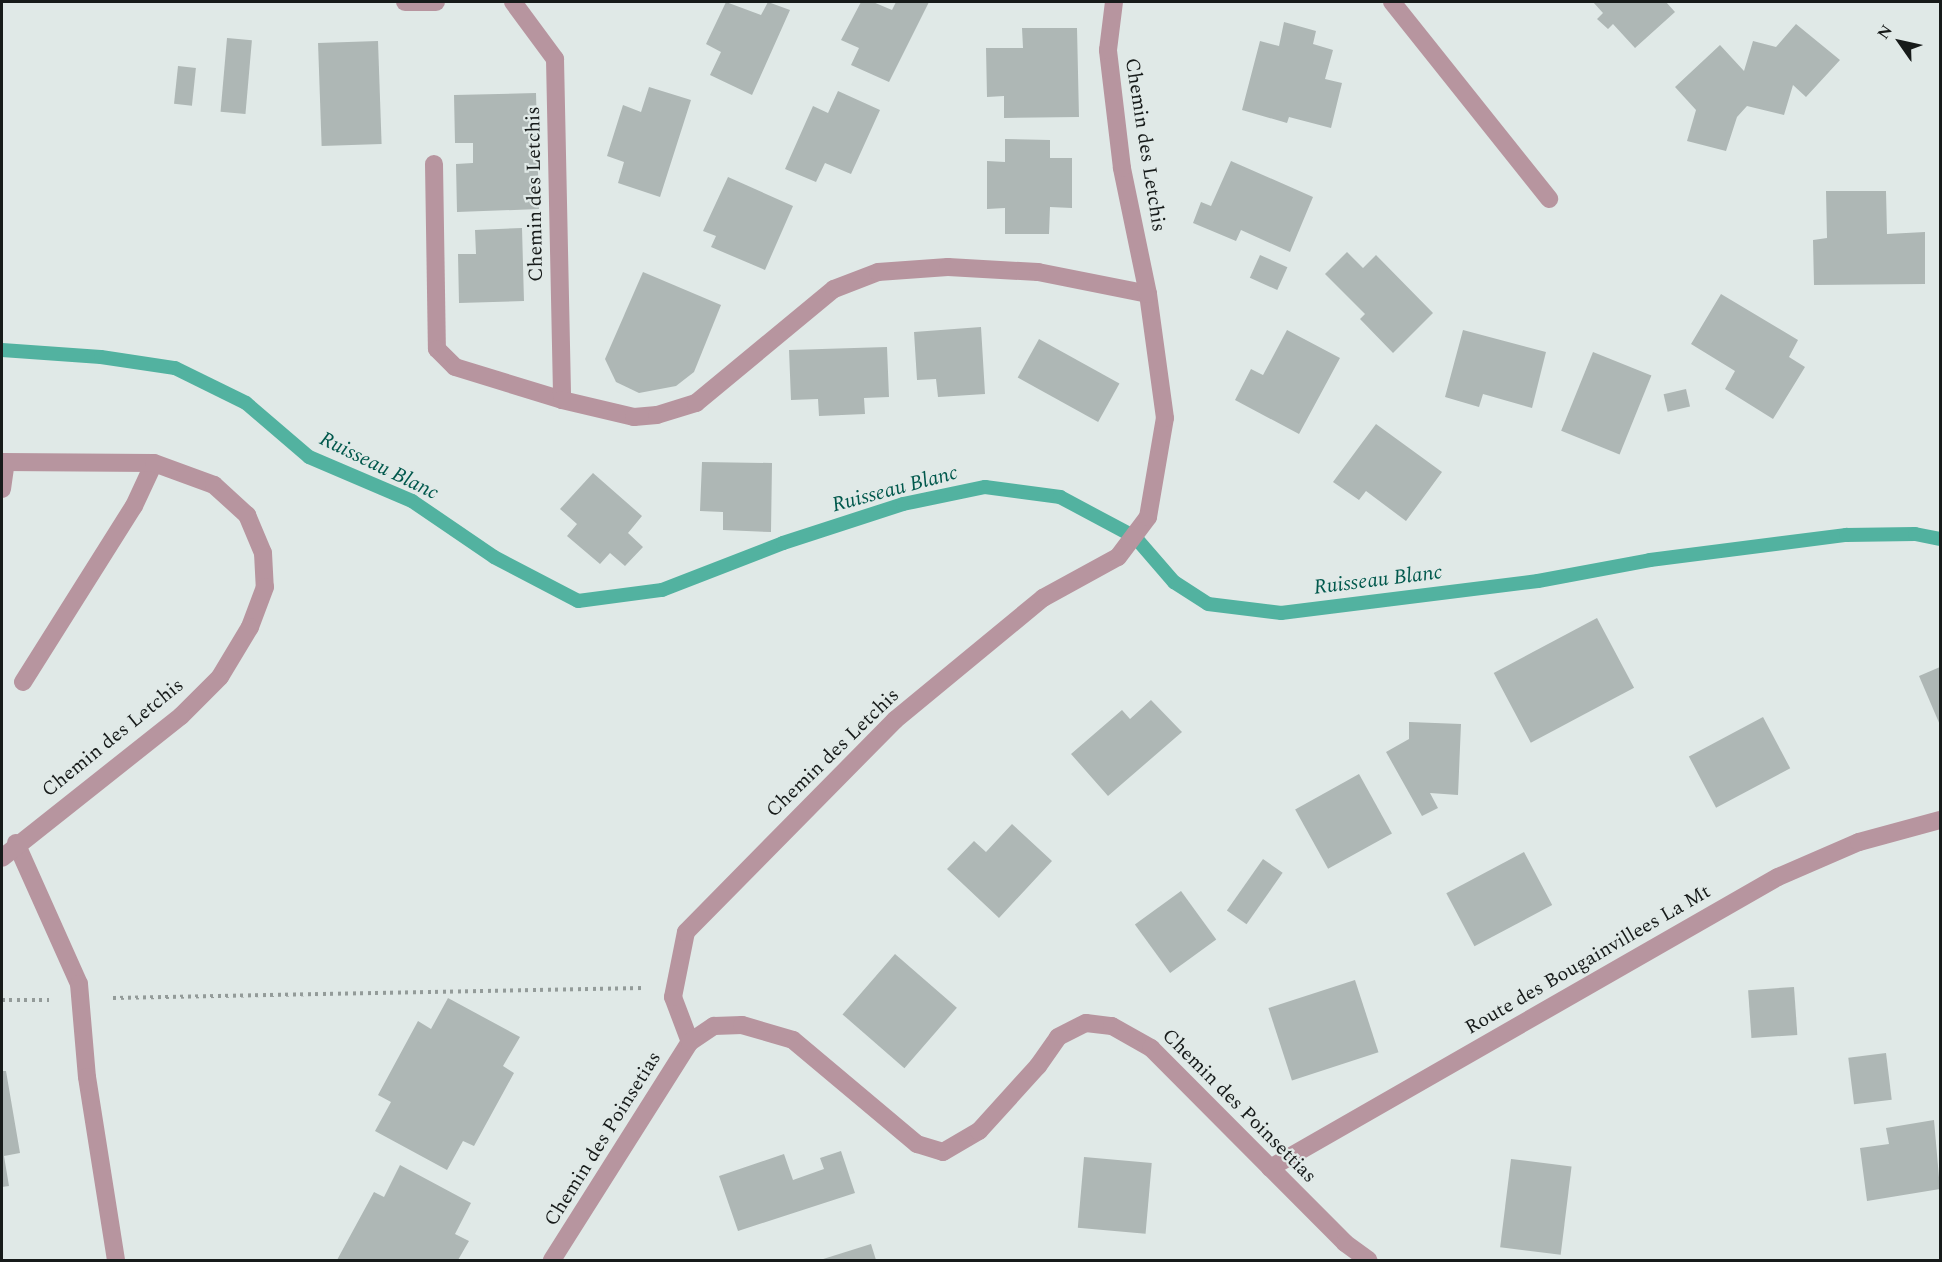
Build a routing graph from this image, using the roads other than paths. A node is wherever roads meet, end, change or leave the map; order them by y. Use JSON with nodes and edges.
{"nodes":[{"id":1,"x":405,"y":2,"type":"edge"},
{"id":2,"x":436,"y":2,"type":"edge"},
{"id":3,"x":513,"y":2,"type":"edge"},
{"id":4,"x":1114,"y":2,"type":"edge"},
{"id":5,"x":1392,"y":2,"type":"edge"},
{"id":6,"x":434,"y":164,"type":"dead end"},
{"id":7,"x":1549,"y":199,"type":"dead end"},
{"id":8,"x":1148,"y":294,"type":"junction"},
{"id":9,"x":562,"y":400,"type":"junction"},
{"id":10,"x":4,"y":462,"type":"edge"},
{"id":11,"x":154,"y":463,"type":"junction"},
{"id":12,"x":2,"y":489,"type":"edge"},
{"id":13,"x":23,"y":682,"type":"dead end"},
{"id":14,"x":1941,"y":820,"type":"edge"},
{"id":15,"x":16,"y":843,"type":"junction"},
{"id":16,"x":2,"y":858,"type":"edge"},
{"id":17,"x":690,"y":1042,"type":"junction"},
{"id":18,"x":1270,"y":1168,"type":"junction"},
{"id":19,"x":116,"y":1260,"type":"edge"},
{"id":20,"x":552,"y":1260,"type":"edge"},
{"id":21,"x":1368,"y":1260,"type":"edge"}],
"edges":[{"from":1,"to":2,"type":"street"},
{"from":3,"to":9,"type":"street","name":"Chemin des Letchis"},
{"from":4,"to":8,"type":"street","name":"Chemin des Letchis"},
{"from":5,"to":7,"type":"street"},
{"from":6,"to":9,"type":"street"},
{"from":8,"to":9,"type":"street"},
{"from":8,"to":17,"type":"street","name":"Chemin des Letchis"},
{"from":10,"to":11,"type":"street","name":"Chemin des Letchis"},
{"from":10,"to":12,"type":"street"},
{"from":11,"to":13,"type":"street"},
{"from":11,"to":15,"type":"street","name":"Chemin des Letchis"},
{"from":14,"to":18,"type":"street","name":"Route des Bougainvillees La Mt"},
{"from":15,"to":16,"type":"street","name":"Chemin des Letchis"},
{"from":15,"to":19,"type":"street"},
{"from":17,"to":18,"type":"street","name":"Chemin des Poinsettias"},
{"from":17,"to":20,"type":"street","name":"Chemin des Poinsetias"},
{"from":18,"to":21,"type":"street","name":"Chemin des Poinsettias"}]}
